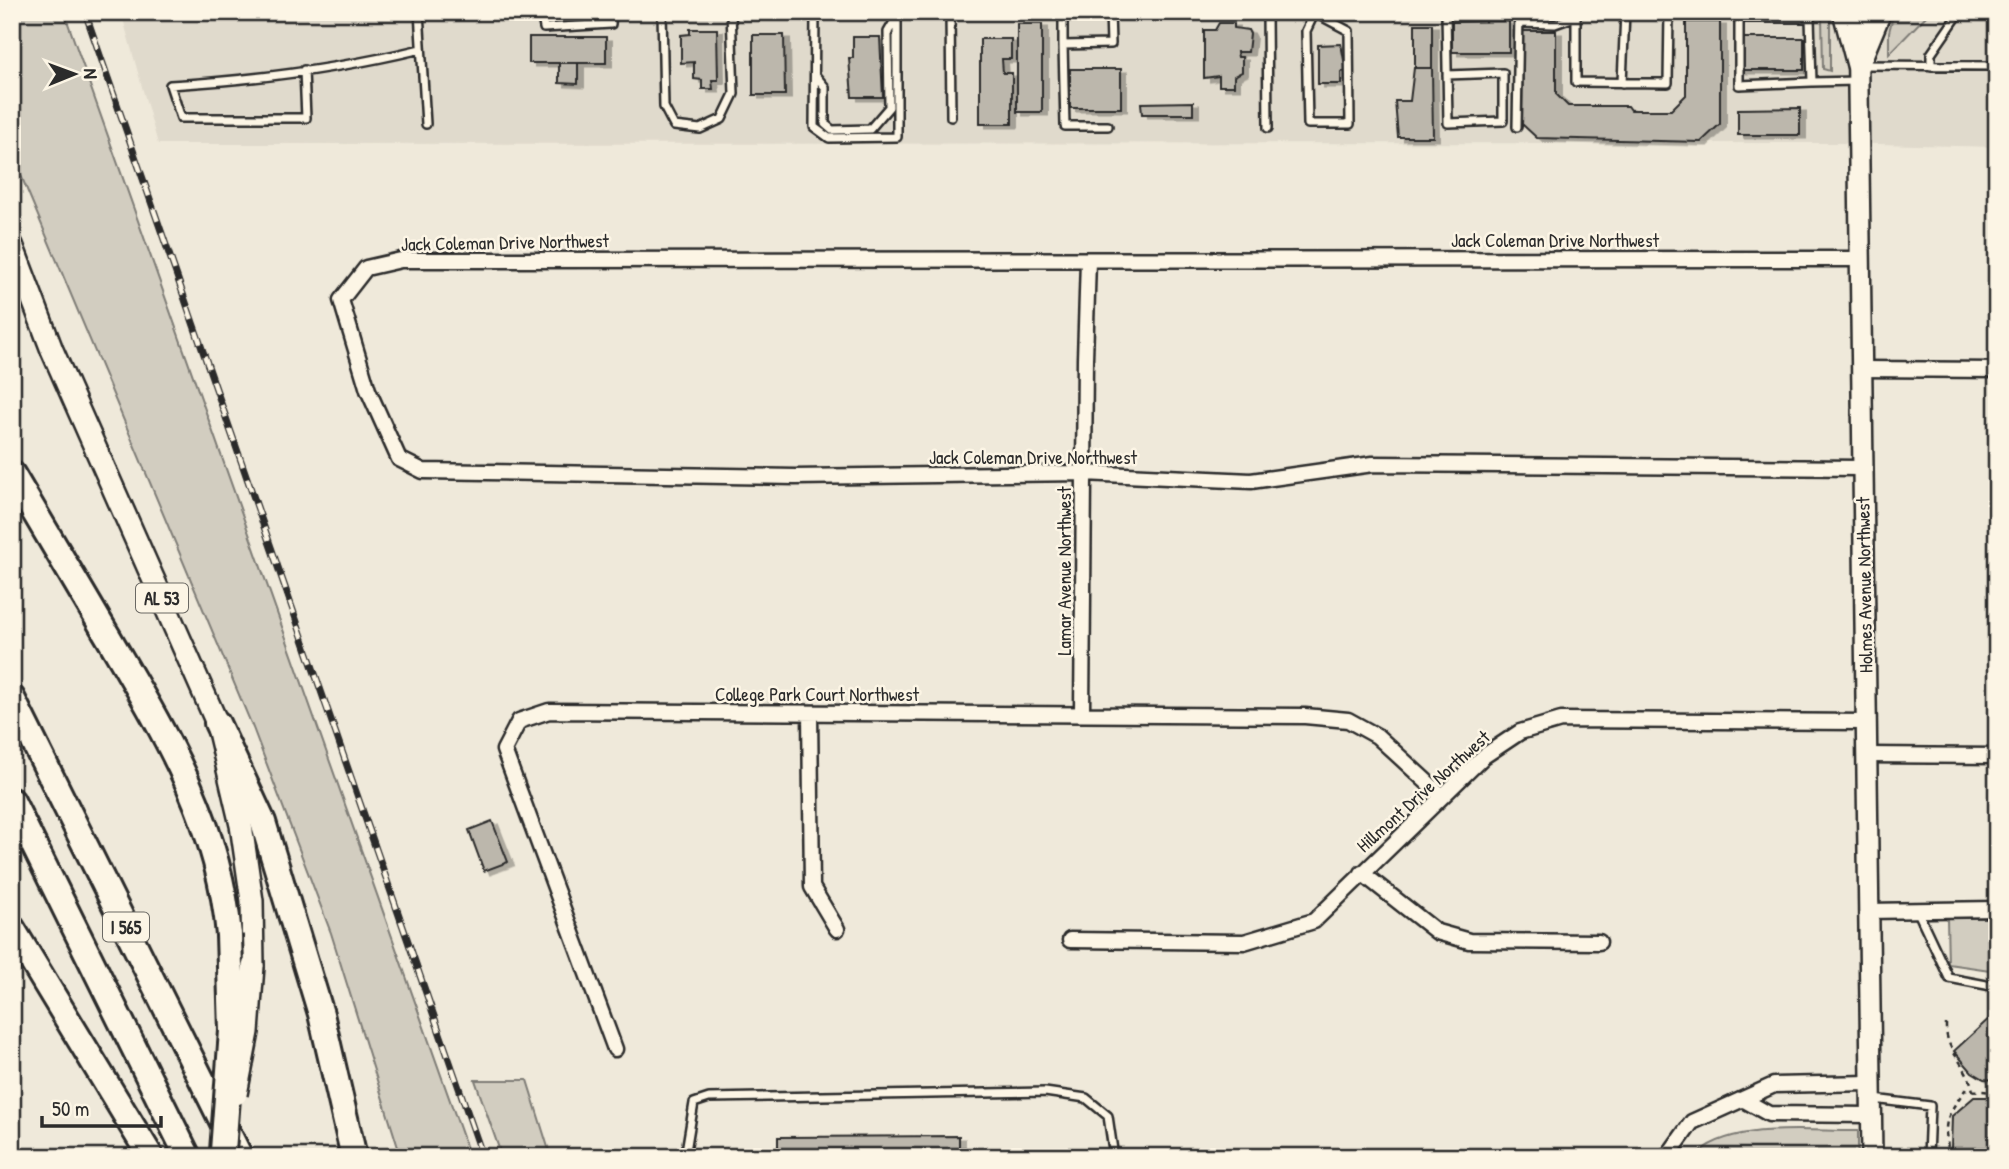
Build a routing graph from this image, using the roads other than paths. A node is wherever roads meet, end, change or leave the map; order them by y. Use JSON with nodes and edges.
{"nodes":[{"id":1,"x":419,"y":12,"type":"edge"},
{"id":2,"x":541,"y":12,"type":"edge"},
{"id":3,"x":612,"y":12,"type":"edge"},
{"id":4,"x":662,"y":12,"type":"edge"},
{"id":5,"x":732,"y":12,"type":"edge"},
{"id":6,"x":815,"y":12,"type":"edge"},
{"id":7,"x":1063,"y":12,"type":"edge"},
{"id":8,"x":1110,"y":12,"type":"edge"},
{"id":9,"x":1267,"y":12,"type":"edge"},
{"id":10,"x":1446,"y":12,"type":"edge"},
{"id":11,"x":1519,"y":12,"type":"edge"},
{"id":12,"x":1625,"y":12,"type":"edge"},
{"id":13,"x":1669,"y":12,"type":"edge"},
{"id":14,"x":1844,"y":12,"type":"edge"},
{"id":15,"x":1857,"y":12,"type":"edge"},
{"id":16,"x":1880,"y":12,"type":"edge"},
{"id":17,"x":1960,"y":12,"type":"edge"},
{"id":18,"x":898,"y":13,"type":"edge"},
{"id":19,"x":950,"y":13,"type":"edge"},
{"id":20,"x":1315,"y":13,"type":"edge"},
{"id":21,"x":1577,"y":14,"type":"edge"},
{"id":22,"x":1754,"y":15,"type":"edge"},
{"id":23,"x":1518,"y":23,"type":"junction"},
{"id":24,"x":1063,"y":45,"type":"junction"},
{"id":25,"x":421,"y":49,"type":"junction"},
{"id":26,"x":1931,"y":66,"type":"junction"},
{"id":27,"x":1997,"y":66,"type":"edge"},
{"id":28,"x":304,"y":70,"type":"junction"},
{"id":29,"x":1858,"y":73,"type":"junction"},
{"id":30,"x":815,"y":74,"type":"junction"},
{"id":31,"x":1447,"y":75,"type":"junction"},
{"id":32,"x":1812,"y":82,"type":"junction"},
{"id":33,"x":1622,"y":83,"type":"junction"},
{"id":34,"x":951,"y":117,"type":"dead end"},
{"id":35,"x":426,"y":124,"type":"dead end"},
{"id":36,"x":1108,"y":126,"type":"dead end"},
{"id":37,"x":1517,"y":127,"type":"dead end"},
{"id":38,"x":1268,"y":128,"type":"dead end"},
{"id":39,"x":12,"y":245,"type":"edge"},
{"id":40,"x":1860,"y":259,"type":"junction"},
{"id":41,"x":1088,"y":260,"type":"junction"},
{"id":42,"x":1861,"y":369,"type":"junction"},
{"id":43,"x":1997,"y":370,"type":"edge"},
{"id":44,"x":1862,"y":468,"type":"junction"},
{"id":45,"x":1084,"y":473,"type":"junction"},
{"id":46,"x":12,"y":474,"type":"edge"},
{"id":47,"x":12,"y":698,"type":"edge"},
{"id":48,"x":810,"y":713,"type":"junction"},
{"id":49,"x":1082,"y":713,"type":"junction"},
{"id":50,"x":1865,"y":722,"type":"junction"},
{"id":51,"x":217,"y":723,"type":"junction"},
{"id":52,"x":1866,"y":755,"type":"junction"},
{"id":53,"x":1997,"y":756,"type":"edge"},
{"id":54,"x":1441,"y":795,"type":"junction"},
{"id":55,"x":12,"y":801,"type":"edge"},
{"id":56,"x":1362,"y":873,"type":"junction"},
{"id":57,"x":1997,"y":909,"type":"edge"},
{"id":58,"x":1917,"y":910,"type":"junction"},
{"id":59,"x":1867,"y":911,"type":"junction"},
{"id":60,"x":12,"y":928,"type":"edge"},
{"id":61,"x":837,"y":929,"type":"dead end"},
{"id":62,"x":1070,"y":940,"type":"dead end"},
{"id":63,"x":1599,"y":942,"type":"dead end"},
{"id":64,"x":1997,"y":987,"type":"edge"},
{"id":65,"x":615,"y":1049,"type":"dead end"},
{"id":66,"x":1870,"y":1099,"type":"junction"},
{"id":67,"x":1744,"y":1100,"type":"junction"},
{"id":68,"x":686,"y":1151,"type":"dead end"},
{"id":69,"x":228,"y":1155,"type":"edge"},
{"id":70,"x":151,"y":1157,"type":"edge"},
{"id":71,"x":188,"y":1157,"type":"edge"},
{"id":72,"x":354,"y":1157,"type":"edge"},
{"id":73,"x":1114,"y":1157,"type":"edge"},
{"id":74,"x":1667,"y":1157,"type":"edge"},
{"id":75,"x":1872,"y":1157,"type":"edge"},
{"id":76,"x":1928,"y":1157,"type":"edge"}],
"edges":[{"from":1,"to":25,"type":"lane"},
{"from":2,"to":3,"type":"lane"},
{"from":4,"to":5,"type":"lane"},
{"from":6,"to":30,"type":"lane"},
{"from":7,"to":24,"type":"lane"},
{"from":8,"to":24,"type":"lane"},
{"from":9,"to":38,"type":"lane"},
{"from":10,"to":31,"type":"lane"},
{"from":11,"to":23,"type":"lane"},
{"from":12,"to":33,"type":"lane"},
{"from":13,"to":33,"type":"lane"},
{"from":14,"to":29,"type":"main road"},
{"from":15,"to":29,"type":"main road","name":"Holmes Avenue Northwest"},
{"from":16,"to":29,"type":"main road"},
{"from":17,"to":26,"type":"lane"},
{"from":18,"to":19,"type":"lane"},
{"from":18,"to":30,"type":"lane"},
{"from":18,"to":30,"type":"lane"},
{"from":19,"to":34,"type":"lane"},
{"from":20,"to":20,"type":"lane"},
{"from":21,"to":23,"type":"lane"},
{"from":21,"to":33,"type":"lane"},
{"from":22,"to":32,"type":"lane"},
{"from":22,"to":32,"type":"lane"},
{"from":23,"to":37,"type":"lane"},
{"from":24,"to":36,"type":"lane"},
{"from":25,"to":28,"type":"lane"},
{"from":25,"to":35,"type":"lane"},
{"from":26,"to":27,"type":"lane"},
{"from":26,"to":29,"type":"lane"},
{"from":28,"to":28,"type":"lane"},
{"from":29,"to":32,"type":"lane"},
{"from":29,"to":40,"type":"main road","name":"Holmes Avenue Northwest"},
{"from":31,"to":31,"type":"lane"},
{"from":39,"to":51,"type":"main road","number":"AL 53"},
{"from":40,"to":41,"type":"street","name":"Jack Coleman Drive Northwest"},
{"from":40,"to":42,"type":"main road","name":"Holmes Avenue Northwest"},
{"from":41,"to":45,"type":"street","name":"Lamar Avenue Northwest"},
{"from":41,"to":45,"type":"street","name":"Jack Coleman Drive Northwest"},
{"from":42,"to":43,"type":"street"},
{"from":42,"to":44,"type":"main road","name":"Holmes Avenue Northwest"},
{"from":44,"to":45,"type":"street","name":"Jack Coleman Drive Northwest"},
{"from":44,"to":50,"type":"main road","name":"Holmes Avenue Northwest"},
{"from":45,"to":49,"type":"street","name":"Lamar Avenue Northwest"},
{"from":46,"to":69,"type":"highway","bridge":true},
{"from":47,"to":69,"type":"highway","number":"I 565"},
{"from":48,"to":49,"type":"street","name":"College Park Court Northwest"},
{"from":48,"to":61,"type":"street"},
{"from":48,"to":65,"type":"street","name":"College Park Court Northwest"},
{"from":49,"to":54,"type":"street","name":"College Park Court Northwest"},
{"from":50,"to":52,"type":"main road","name":"Holmes Avenue Northwest"},
{"from":50,"to":54,"type":"street","name":"Hillmont Drive Northwest"},
{"from":51,"to":69,"type":"main road","number":"AL 53","bridge":true},
{"from":51,"to":72,"type":"highway"},
{"from":52,"to":53,"type":"street"},
{"from":52,"to":59,"type":"main road","name":"Holmes Avenue Northwest"},
{"from":54,"to":56,"type":"street","name":"Hillmont Drive Northwest"},
{"from":55,"to":71,"type":"highway","number":"I 565"},
{"from":56,"to":62,"type":"street","name":"Hillmont Drive Northwest"},
{"from":56,"to":63,"type":"street"},
{"from":57,"to":58,"type":"street"},
{"from":58,"to":59,"type":"street"},
{"from":58,"to":64,"type":"lane"},
{"from":59,"to":66,"type":"main road","name":"Holmes Avenue Northwest"},
{"from":60,"to":70,"type":"highway"},
{"from":66,"to":67,"type":"street"},
{"from":66,"to":67,"type":"street"},
{"from":66,"to":75,"type":"main road","name":"Holmes Avenue Northwest"},
{"from":66,"to":76,"type":"lane"},
{"from":67,"to":74,"type":"street"},
{"from":68,"to":73,"type":"lane"}]}
